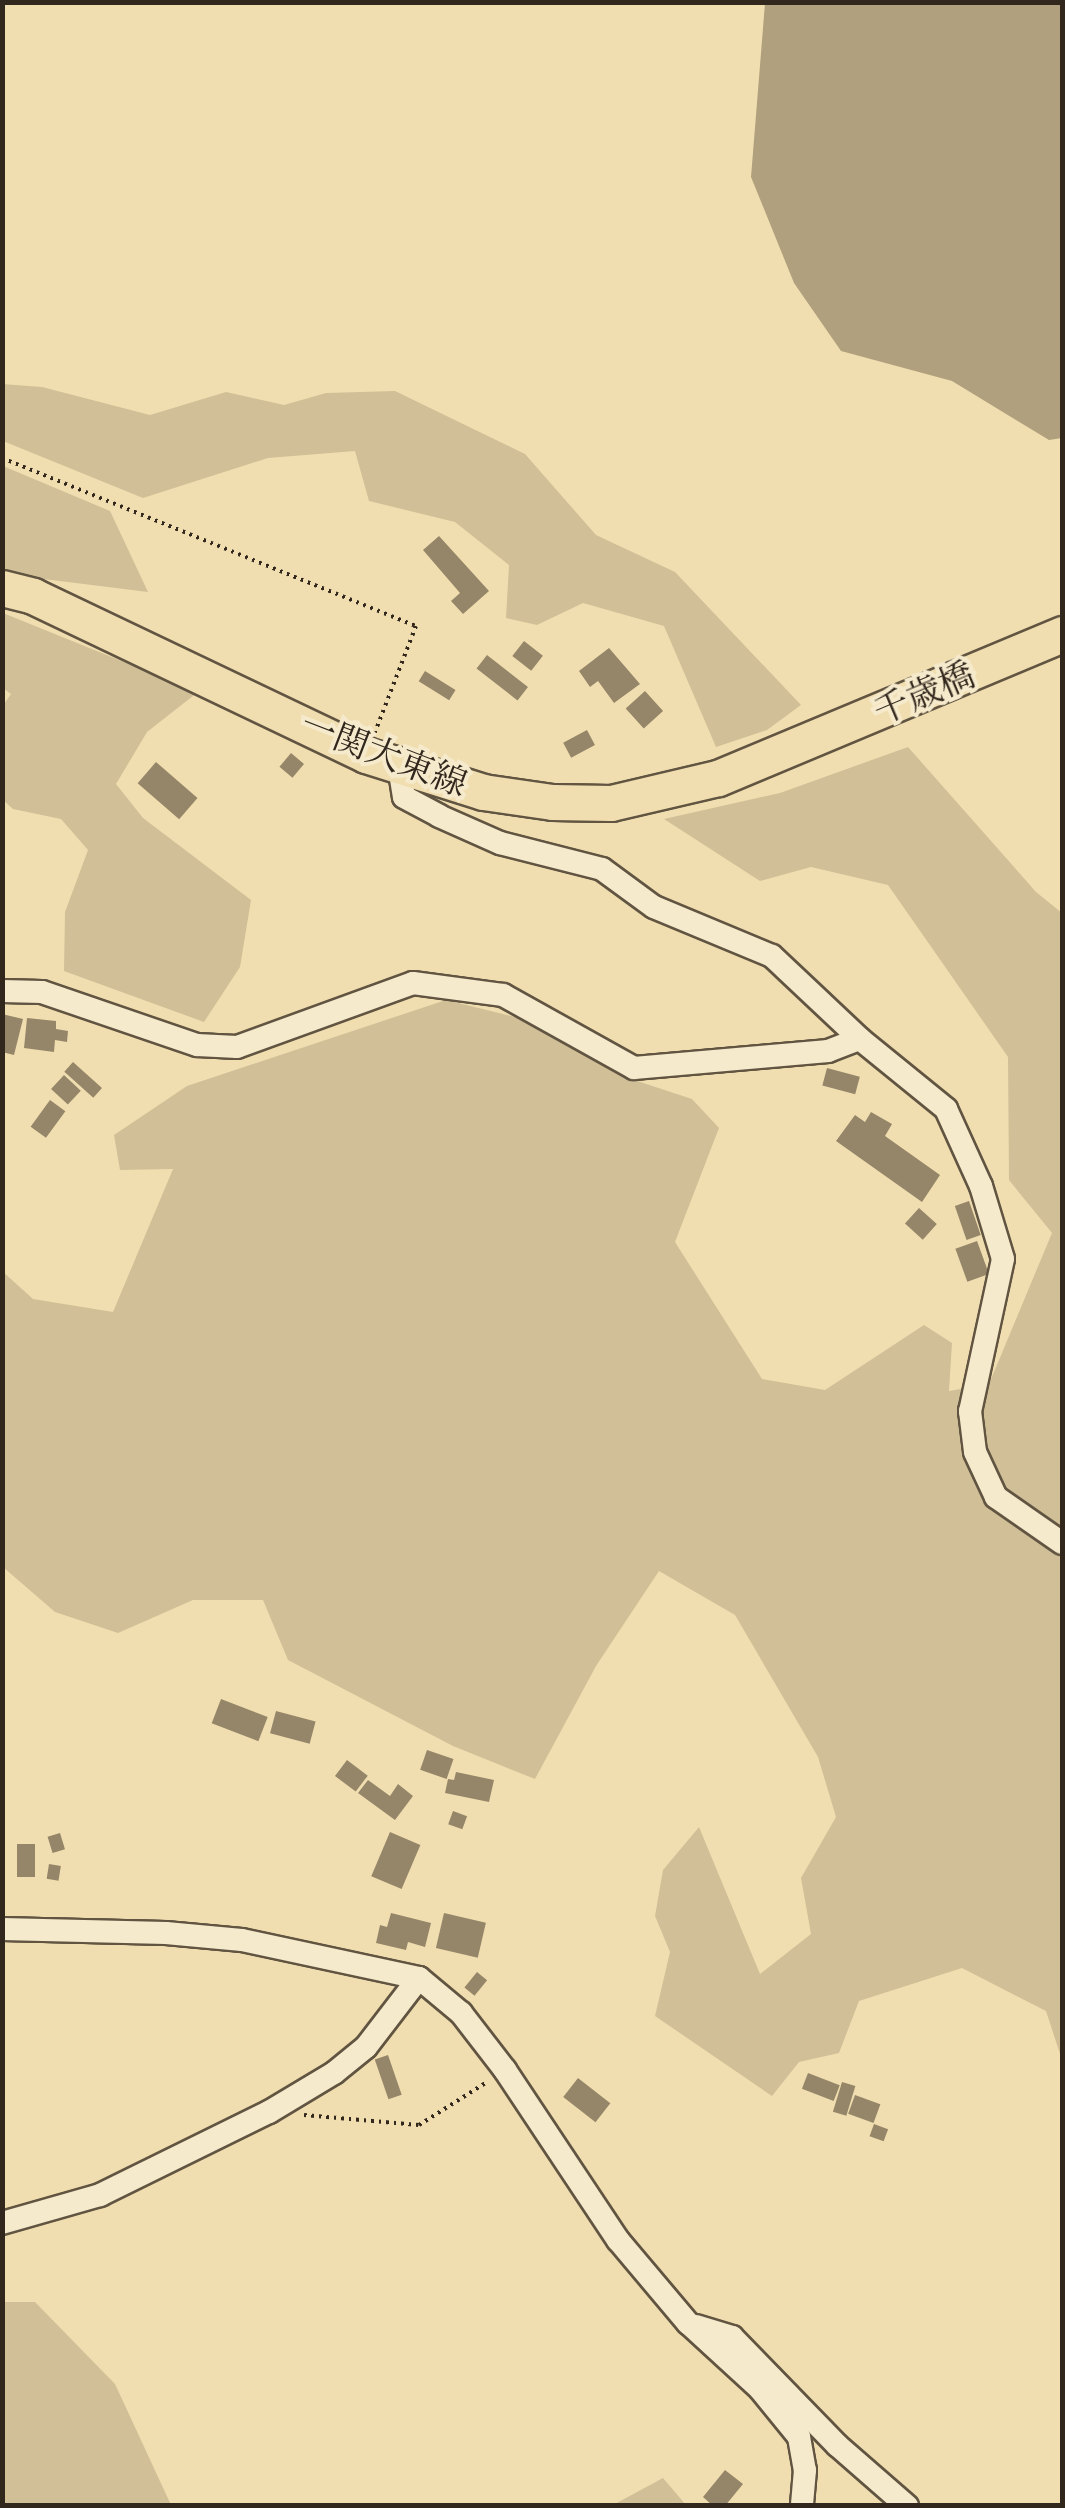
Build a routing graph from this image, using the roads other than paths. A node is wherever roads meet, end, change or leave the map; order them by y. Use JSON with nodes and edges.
{"nodes":[{"id":1,"x":2,"y":588,"type":"edge"},
{"id":2,"x":1062,"y":634,"type":"edge"},
{"id":3,"x":786,"y":752,"type":"joint"},
{"id":4,"x":382,"y":760,"type":"junction"},
{"id":5,"x":2,"y":991,"type":"edge"},
{"id":6,"x":860,"y":1039,"type":"junction"},
{"id":7,"x":1062,"y":1543,"type":"edge"},
{"id":8,"x":2,"y":1930,"type":"edge"},
{"id":9,"x":418,"y":1978,"type":"junction"},
{"id":10,"x":2,"y":2223,"type":"edge"},
{"id":11,"x":688,"y":2324,"type":"junction"},
{"id":12,"x":802,"y":2506,"type":"edge"},
{"id":13,"x":907,"y":2506,"type":"edge"}],
"edges":[{"from":1,"to":4,"type":"main road","name":"一関大東線"},
{"from":2,"to":3,"type":"main road","name":"千歳橋"},
{"from":3,"to":4,"type":"main road","name":"一関大東線"},
{"from":4,"to":6,"type":"street"},
{"from":5,"to":6,"type":"street"},
{"from":6,"to":7,"type":"street"},
{"from":8,"to":9,"type":"street"},
{"from":9,"to":10,"type":"street"},
{"from":9,"to":11,"type":"street"},
{"from":11,"to":12,"type":"street"},
{"from":11,"to":13,"type":"street"}]}
